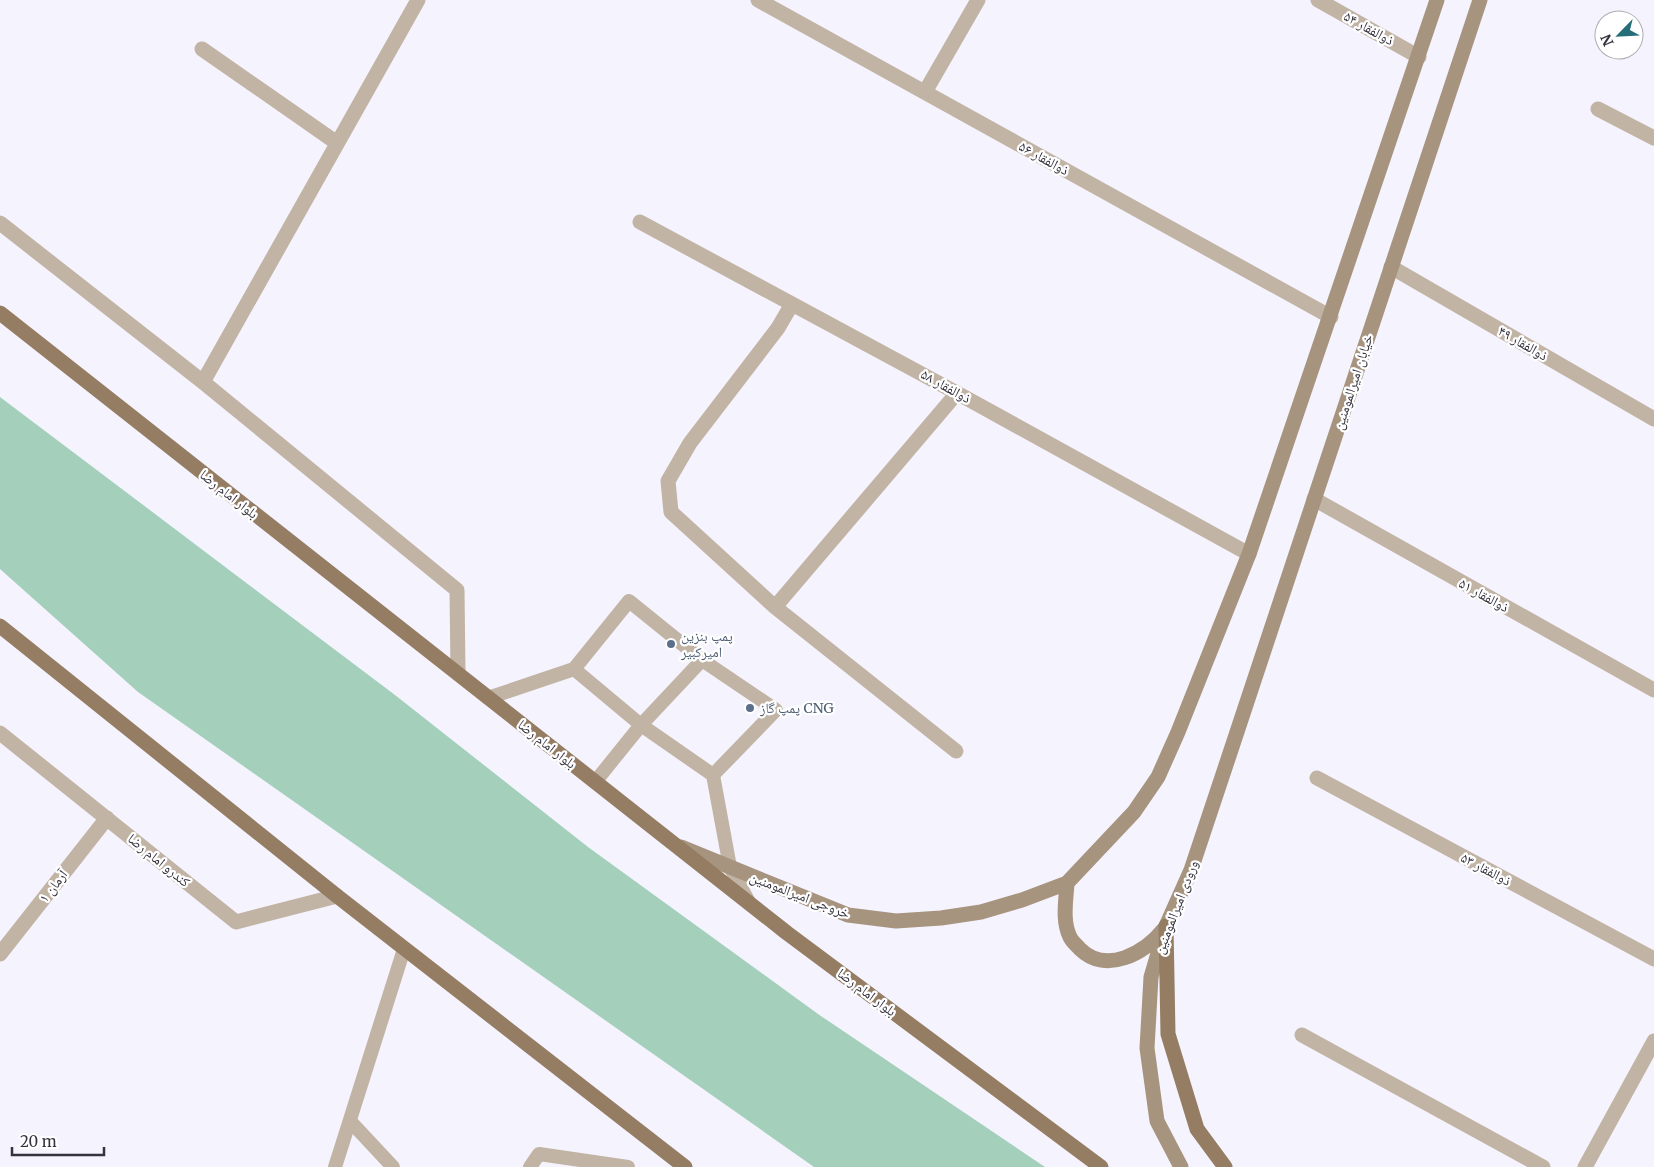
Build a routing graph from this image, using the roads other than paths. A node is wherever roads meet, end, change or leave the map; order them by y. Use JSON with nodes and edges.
{"nodes":[{"id":1,"x":418,"y":0,"type":"edge"},
{"id":2,"x":758,"y":0,"type":"edge"},
{"id":3,"x":978,"y":0,"type":"edge"},
{"id":4,"x":1318,"y":0,"type":"edge"},
{"id":5,"x":1437,"y":0,"type":"edge"},
{"id":6,"x":1480,"y":0,"type":"edge"},
{"id":7,"x":202,"y":49,"type":"dead end"},
{"id":8,"x":1419,"y":57,"type":"junction"},
{"id":9,"x":925,"y":92,"type":"junction"},
{"id":10,"x":1598,"y":110,"type":"dead end"},
{"id":11,"x":1654,"y":138,"type":"edge"},
{"id":12,"x":337,"y":143,"type":"junction"},
{"id":13,"x":640,"y":222,"type":"dead end"},
{"id":14,"x":0,"y":223,"type":"edge"},
{"id":15,"x":1391,"y":267,"type":"junction"},
{"id":16,"x":792,"y":304,"type":"junction"},
{"id":17,"x":0,"y":313,"type":"edge"},
{"id":18,"x":1331,"y":317,"type":"junction"},
{"id":19,"x":203,"y":382,"type":"junction"},
{"id":20,"x":958,"y":393,"type":"junction"},
{"id":21,"x":1654,"y":419,"type":"edge"},
{"id":22,"x":1314,"y":499,"type":"junction"},
{"id":23,"x":1249,"y":554,"type":"junction"},
{"id":24,"x":775,"y":607,"type":"junction"},
{"id":25,"x":0,"y":626,"type":"edge"},
{"id":26,"x":702,"y":660,"type":"junction"},
{"id":27,"x":574,"y":669,"type":"junction"},
{"id":28,"x":458,"y":673,"type":"junction"},
{"id":29,"x":1654,"y":690,"type":"edge"},
{"id":30,"x":488,"y":698,"type":"junction"},
{"id":31,"x":641,"y":725,"type":"junction"},
{"id":32,"x":0,"y":733,"type":"edge"},
{"id":33,"x":956,"y":751,"type":"dead end"},
{"id":34,"x":1226,"y":765,"type":"joint"},
{"id":35,"x":713,"y":775,"type":"junction"},
{"id":36,"x":1318,"y":778,"type":"dead end"},
{"id":37,"x":595,"y":782,"type":"junction"},
{"id":38,"x":107,"y":818,"type":"junction"},
{"id":39,"x":673,"y":844,"type":"junction"},
{"id":40,"x":730,"y":867,"type":"junction"},
{"id":41,"x":1067,"y":883,"type":"junction"},
{"id":42,"x":337,"y":896,"type":"junction"},
{"id":43,"x":749,"y":903,"type":"junction"},
{"id":44,"x":1166,"y":926,"type":"junction"},
{"id":45,"x":404,"y":949,"type":"junction"},
{"id":46,"x":0,"y":954,"type":"edge"},
{"id":47,"x":1654,"y":960,"type":"edge"},
{"id":48,"x":1302,"y":1035,"type":"dead end"},
{"id":49,"x":1654,"y":1041,"type":"edge"},
{"id":50,"x":350,"y":1121,"type":"junction"},
{"id":51,"x":572,"y":1163,"type":"edge"},
{"id":52,"x":335,"y":1167,"type":"edge"},
{"id":53,"x":392,"y":1167,"type":"edge"},
{"id":54,"x":530,"y":1167,"type":"edge"},
{"id":55,"x":628,"y":1167,"type":"edge"},
{"id":56,"x":684,"y":1167,"type":"edge"},
{"id":57,"x":1101,"y":1167,"type":"edge"},
{"id":58,"x":1181,"y":1167,"type":"edge"},
{"id":59,"x":1225,"y":1167,"type":"edge"},
{"id":60,"x":1543,"y":1167,"type":"edge"},
{"id":61,"x":1585,"y":1167,"type":"edge"}],
"edges":[{"from":1,"to":12,"type":"street"},
{"from":2,"to":9,"type":"street","name":"ذوالفقار ۵۶"},
{"from":3,"to":9,"type":"street"},
{"from":4,"to":8,"type":"street","name":"ذوالفقار ۵۴"},
{"from":5,"to":8,"type":"main road"},
{"from":6,"to":15,"type":"main road","name":"خیابان امیرالمومنین"},
{"from":7,"to":12,"type":"street"},
{"from":8,"to":18,"type":"main road"},
{"from":9,"to":18,"type":"street","name":"ذوالفقار ۵۶"},
{"from":10,"to":11,"type":"street"},
{"from":12,"to":19,"type":"street"},
{"from":13,"to":16,"type":"street","name":"ذوالفقار ۵۸"},
{"from":14,"to":19,"type":"street"},
{"from":15,"to":21,"type":"street","name":"ذوالفقار ۴۹"},
{"from":15,"to":22,"type":"main road","name":"خیابان امیرالمومنین"},
{"from":16,"to":20,"type":"street","name":"ذوالفقار ۵۸"},
{"from":16,"to":24,"type":"street"},
{"from":17,"to":28,"type":"main road","name":"بلوار امام رضا"},
{"from":18,"to":23,"type":"main road"},
{"from":19,"to":28,"type":"street"},
{"from":20,"to":23,"type":"street","name":"ذوالفقار ۵۸"},
{"from":20,"to":24,"type":"street"},
{"from":22,"to":29,"type":"street","name":"ذوالفقار ۵۱"},
{"from":22,"to":34,"type":"main road","name":"خیابان امیرالمومنین"},
{"from":23,"to":41,"type":"main road","name":"خروجی امیرالمومنین"},
{"from":24,"to":33,"type":"street"},
{"from":25,"to":42,"type":"main road"},
{"from":26,"to":27,"type":"lane"},
{"from":26,"to":31,"type":"lane"},
{"from":26,"to":35,"type":"lane"},
{"from":27,"to":30,"type":"lane"},
{"from":27,"to":31,"type":"lane"},
{"from":28,"to":30,"type":"main road","name":"بلوار امام رضا"},
{"from":30,"to":37,"type":"main road","name":"بلوار امام رضا"},
{"from":31,"to":35,"type":"lane"},
{"from":31,"to":37,"type":"lane"},
{"from":32,"to":38,"type":"street","name":"کندرو امام رضا"},
{"from":34,"to":44,"type":"main road","name":"ورودی امیرالمومنین"},
{"from":35,"to":40,"type":"lane"},
{"from":36,"to":47,"type":"street","name":"ذوالفقار ۵۳"},
{"from":37,"to":39,"type":"main road","name":"بلوار امام رضا"},
{"from":38,"to":42,"type":"street","name":"کندرو امام رضا"},
{"from":38,"to":46,"type":"street","name":"آرمان ۱"},
{"from":39,"to":40,"type":"main road","name":"خروجی امیرالمومنین"},
{"from":39,"to":43,"type":"main road","name":"بلوار امام رضا"},
{"from":40,"to":41,"type":"main road","name":"خروجی امیرالمومنین"},
{"from":40,"to":43,"type":"lane"},
{"from":41,"to":44,"type":"main road"},
{"from":42,"to":45,"type":"main road"},
{"from":43,"to":57,"type":"main road","name":"بلوار امام رضا"},
{"from":44,"to":58,"type":"main road","name":"ورودی امیرالمومنین"},
{"from":44,"to":59,"type":"main road"},
{"from":45,"to":50,"type":"lane"},
{"from":45,"to":56,"type":"main road"},
{"from":48,"to":60,"type":"street"},
{"from":49,"to":61,"type":"street"},
{"from":50,"to":52,"type":"lane"},
{"from":50,"to":53,"type":"lane"},
{"from":51,"to":54,"type":"lane"},
{"from":51,"to":55,"type":"lane"}]}
